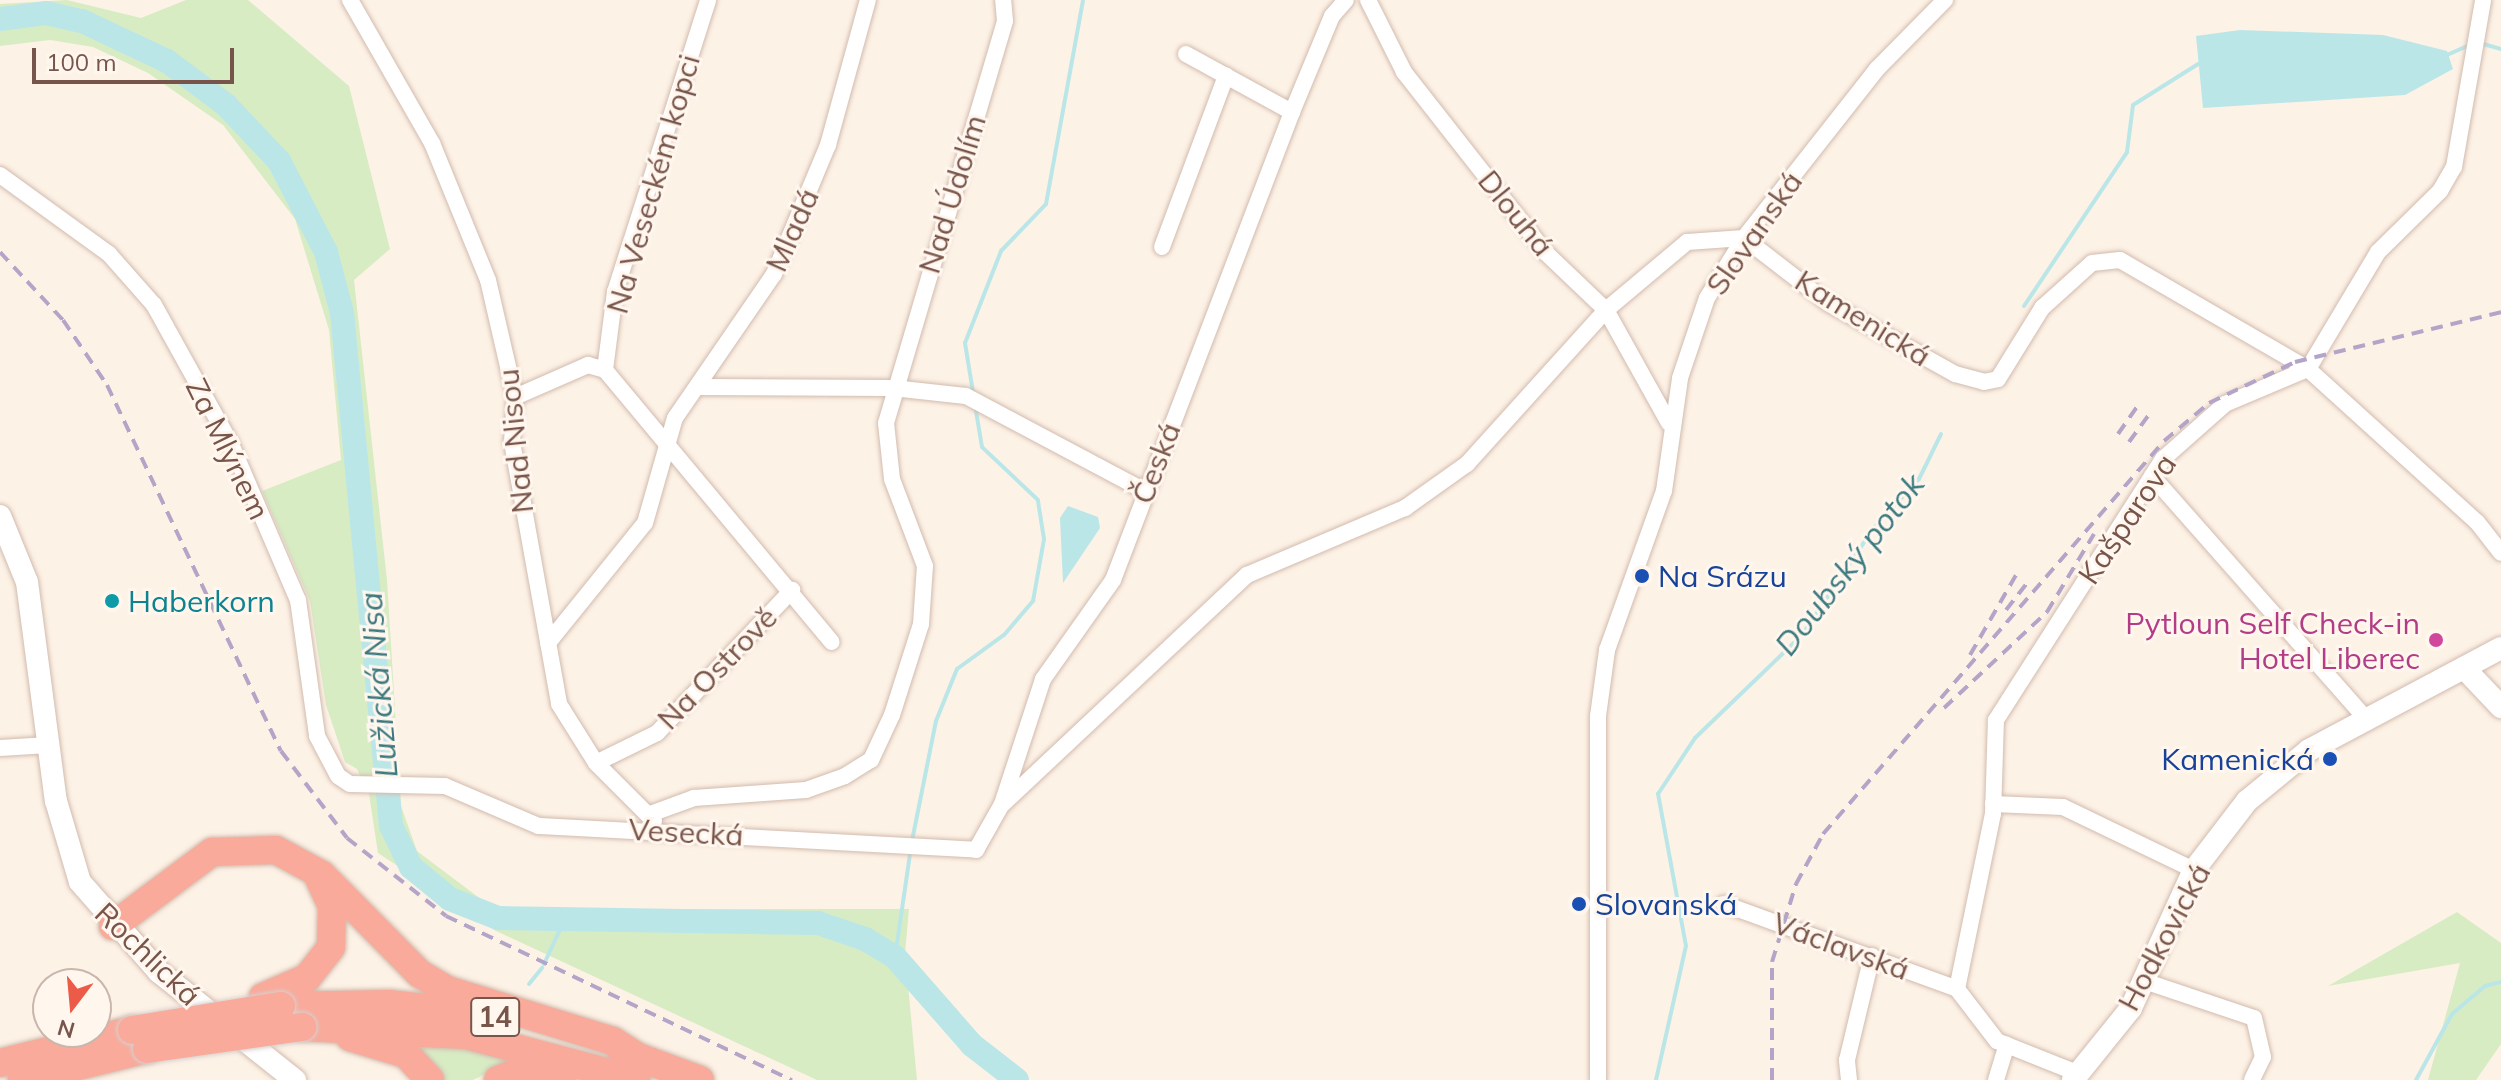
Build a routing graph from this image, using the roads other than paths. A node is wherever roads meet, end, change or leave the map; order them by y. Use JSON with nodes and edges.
{"nodes":[{"id":1,"x":350,"y":0,"type":"edge"},
{"id":2,"x":708,"y":0,"type":"edge"},
{"id":3,"x":868,"y":0,"type":"edge"},
{"id":4,"x":1003,"y":0,"type":"edge"},
{"id":5,"x":1346,"y":0,"type":"edge"},
{"id":6,"x":1368,"y":0,"type":"edge"},
{"id":7,"x":1945,"y":0,"type":"edge"},
{"id":8,"x":2483,"y":0,"type":"edge"},
{"id":9,"x":1186,"y":54,"type":"dead end"},
{"id":10,"x":1226,"y":76,"type":"junction"},
{"id":11,"x":1292,"y":112,"type":"junction"},
{"id":12,"x":0,"y":175,"type":"edge"},
{"id":13,"x":1744,"y":238,"type":"junction"},
{"id":14,"x":1162,"y":247,"type":"dead end"},
{"id":15,"x":1606,"y":310,"type":"junction"},
{"id":16,"x":2308,"y":369,"type":"junction"},
{"id":17,"x":605,"y":370,"type":"junction"},
{"id":18,"x":699,"y":387,"type":"junction"},
{"id":19,"x":893,"y":388,"type":"junction"},
{"id":20,"x":515,"y":397,"type":"junction"},
{"id":21,"x":1669,"y":423,"type":"junction"},
{"id":22,"x":668,"y":437,"type":"junction"},
{"id":23,"x":2152,"y":476,"type":"junction"},
{"id":24,"x":1145,"y":491,"type":"junction"},
{"id":25,"x":0,"y":516,"type":"edge"},
{"id":26,"x":2501,"y":553,"type":"edge"},
{"id":27,"x":792,"y":590,"type":"junction"},
{"id":28,"x":832,"y":642,"type":"dead end"},
{"id":29,"x":548,"y":643,"type":"junction"},
{"id":30,"x":2501,"y":648,"type":"edge"},
{"id":31,"x":2464,"y":668,"type":"junction"},
{"id":32,"x":2501,"y":707,"type":"edge"},
{"id":33,"x":2366,"y":719,"type":"junction"},
{"id":34,"x":49,"y":745,"type":"junction"},
{"id":35,"x":0,"y":748,"type":"edge"},
{"id":36,"x":596,"y":763,"type":"junction"},
{"id":37,"x":355,"y":784,"type":"joint"},
{"id":38,"x":1002,"y":804,"type":"junction"},
{"id":39,"x":1993,"y":804,"type":"junction"},
{"id":40,"x":654,"y":821,"type":"junction"},
{"id":41,"x":314,"y":869,"type":"junction"},
{"id":42,"x":2194,"y":870,"type":"junction"},
{"id":43,"x":1724,"y":904,"type":"dead end"},
{"id":44,"x":113,"y":926,"type":"junction"},
{"id":45,"x":1872,"y":956,"type":"junction"},
{"id":46,"x":2144,"y":981,"type":"junction"},
{"id":47,"x":1957,"y":989,"type":"junction"},
{"id":48,"x":287,"y":997,"type":"junction"},
{"id":49,"x":302,"y":1027,"type":"junction"},
{"id":50,"x":139,"y":1040,"type":"junction"},
{"id":51,"x":2007,"y":1045,"type":"junction"},
{"id":52,"x":0,"y":1063,"type":"edge"},
{"id":53,"x":637,"y":1068,"type":"edge"},
{"id":54,"x":2075,"y":1077,"type":"edge"},
{"id":55,"x":22,"y":1080,"type":"edge"},
{"id":56,"x":295,"y":1080,"type":"edge"},
{"id":57,"x":430,"y":1080,"type":"edge"},
{"id":58,"x":498,"y":1080,"type":"edge"},
{"id":59,"x":605,"y":1080,"type":"edge"},
{"id":60,"x":700,"y":1080,"type":"edge"},
{"id":61,"x":1598,"y":1080,"type":"edge"},
{"id":62,"x":1849,"y":1080,"type":"edge"},
{"id":63,"x":1996,"y":1080,"type":"edge"},
{"id":64,"x":2252,"y":1080,"type":"edge"}],
"edges":[{"from":1,"to":20,"type":"street","name":"Nad Nisou"},
{"from":2,"to":17,"type":"street","name":"Na Veseckém kopci"},
{"from":3,"to":18,"type":"street","name":"Mladá"},
{"from":4,"to":19,"type":"street","name":"Nad Údolím"},
{"from":5,"to":11,"type":"street","name":"Česká"},
{"from":6,"to":15,"type":"street","name":"Dlouhá"},
{"from":7,"to":13,"type":"street","name":"Slovanská"},
{"from":8,"to":16,"type":"street"},
{"from":9,"to":10,"type":"street"},
{"from":10,"to":11,"type":"street"},
{"from":10,"to":14,"type":"street"},
{"from":11,"to":24,"type":"street","name":"Česká"},
{"from":12,"to":37,"type":"street","name":"Za Mlýnem"},
{"from":13,"to":15,"type":"street"},
{"from":13,"to":16,"type":"street","name":"Kamenická"},
{"from":13,"to":21,"type":"street","name":"Slovanská"},
{"from":15,"to":21,"type":"street","name":"Dlouhá"},
{"from":15,"to":38,"type":"street"},
{"from":16,"to":23,"type":"street","name":"Kašparova"},
{"from":16,"to":26,"type":"street","name":"Kamenická"},
{"from":17,"to":20,"type":"street"},
{"from":17,"to":22,"type":"street","name":"Na Ostrově"},
{"from":18,"to":19,"type":"street"},
{"from":18,"to":22,"type":"street","name":"Mladá"},
{"from":19,"to":24,"type":"street"},
{"from":19,"to":40,"type":"street","name":"Nad Údolím"},
{"from":20,"to":29,"type":"street","name":"Nad Nisou"},
{"from":21,"to":61,"type":"street","name":"Slovanská"},
{"from":22,"to":27,"type":"street","name":"Na Ostrově"},
{"from":22,"to":29,"type":"street"},
{"from":23,"to":33,"type":"street"},
{"from":23,"to":39,"type":"street","name":"Kašparova"},
{"from":24,"to":38,"type":"street","name":"Česká"},
{"from":25,"to":34,"type":"street","name":"Rochlická"},
{"from":27,"to":28,"type":"street","name":"Na Ostrově"},
{"from":27,"to":36,"type":"street","name":"Na Ostrově"},
{"from":29,"to":36,"type":"street","name":"Nad Nisou"},
{"from":30,"to":31,"type":"street","name":"Hodkovická"},
{"from":31,"to":32,"type":"street"},
{"from":31,"to":33,"type":"street","name":"Hodkovická"},
{"from":33,"to":42,"type":"street","name":"Hodkovická"},
{"from":34,"to":35,"type":"street"},
{"from":34,"to":44,"type":"street","name":"Rochlická"},
{"from":36,"to":40,"type":"street","name":"Nad Nisou"},
{"from":37,"to":40,"type":"street","name":"Vesecká"},
{"from":38,"to":40,"type":"street","name":"Vesecká"},
{"from":39,"to":42,"type":"street"},
{"from":39,"to":47,"type":"street","name":"Kašparova"},
{"from":41,"to":44,"type":"highway"},
{"from":41,"to":48,"type":"highway"},
{"from":41,"to":53,"type":"highway"},
{"from":42,"to":46,"type":"street","name":"Hodkovická"},
{"from":43,"to":45,"type":"street","name":"Václavská"},
{"from":44,"to":56,"type":"street","name":"Rochlická"},
{"from":45,"to":47,"type":"street","name":"Václavská"},
{"from":45,"to":62,"type":"street"},
{"from":46,"to":54,"type":"street","name":"Hodkovická"},
{"from":46,"to":64,"type":"street"},
{"from":47,"to":51,"type":"street"},
{"from":48,"to":50,"type":"highway","number":"14","bridge":true},
{"from":48,"to":53,"type":"highway","number":"14"},
{"from":49,"to":50,"type":"highway","number":"14","bridge":true},
{"from":49,"to":53,"type":"highway","number":"14"},
{"from":49,"to":57,"type":"highway"},
{"from":50,"to":52,"type":"highway","number":"14"},
{"from":50,"to":55,"type":"highway","number":"14"},
{"from":51,"to":54,"type":"street"},
{"from":51,"to":63,"type":"street"},
{"from":53,"to":60,"type":"highway","number":"14"},
{"from":58,"to":59,"type":"highway"}]}
